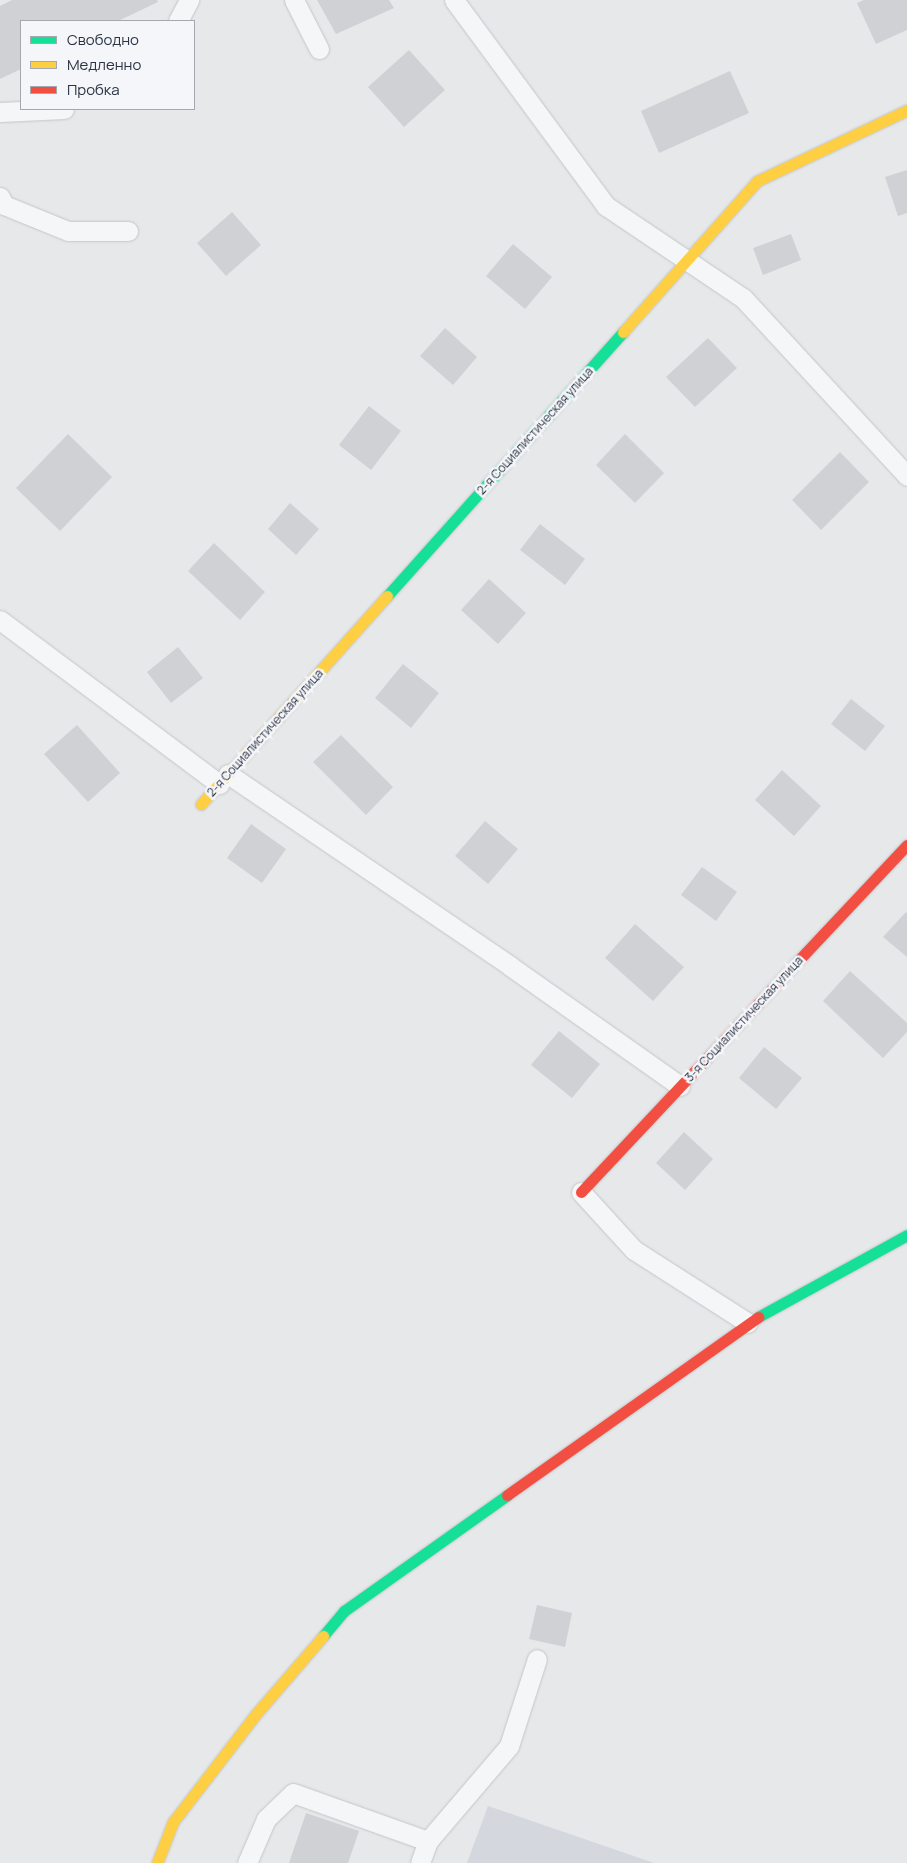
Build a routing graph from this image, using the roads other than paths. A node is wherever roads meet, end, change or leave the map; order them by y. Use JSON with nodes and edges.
{"nodes":[{"id":1,"x":189,"y":0,"type":"edge"},
{"id":2,"x":294,"y":0,"type":"edge"},
{"id":3,"x":454,"y":0,"type":"edge"},
{"id":4,"x":179,"y":20,"type":"edge"},
{"id":5,"x":319,"y":49,"type":"dead end"},
{"id":6,"x":43,"y":110,"type":"edge"},
{"id":7,"x":907,"y":110,"type":"edge"},
{"id":8,"x":0,"y":112,"type":"edge"},
{"id":9,"x":1,"y":204,"type":"edge"},
{"id":10,"x":128,"y":231,"type":"dead end"},
{"id":11,"x":688,"y":259,"type":"junction"},
{"id":12,"x":907,"y":476,"type":"edge"},
{"id":13,"x":0,"y":620,"type":"edge"},
{"id":14,"x":223,"y":779,"type":"junction"},
{"id":15,"x":201,"y":804,"type":"dead end"},
{"id":16,"x":907,"y":846,"type":"edge"},
{"id":17,"x":680,"y":1086,"type":"junction"},
{"id":18,"x":581,"y":1192,"type":"joint"},
{"id":19,"x":907,"y":1235,"type":"edge"},
{"id":20,"x":748,"y":1323,"type":"junction"},
{"id":21,"x":537,"y":1659,"type":"dead end"},
{"id":22,"x":428,"y":1841,"type":"junction"},
{"id":23,"x":157,"y":1863,"type":"edge"},
{"id":24,"x":248,"y":1863,"type":"edge"},
{"id":25,"x":420,"y":1863,"type":"edge"}],
"edges":[{"from":1,"to":4,"type":"lane"},
{"from":2,"to":5,"type":"lane"},
{"from":3,"to":11,"type":"lane"},
{"from":6,"to":8,"type":"lane"},
{"from":7,"to":11,"type":"street","name":"2-я Социалистическая улица"},
{"from":9,"to":10,"type":"lane"},
{"from":11,"to":12,"type":"lane"},
{"from":11,"to":14,"type":"street","name":"2-я Социалистическая улица"},
{"from":13,"to":14,"type":"lane"},
{"from":14,"to":15,"type":"street","name":"2-я Социалистическая улица"},
{"from":14,"to":17,"type":"lane"},
{"from":16,"to":17,"type":"street","name":"3-я Социалистическая улица"},
{"from":17,"to":18,"type":"street","name":"3-я Социалистическая улица"},
{"from":18,"to":20,"type":"lane"},
{"from":19,"to":20,"type":"street"},
{"from":20,"to":23,"type":"street"},
{"from":21,"to":22,"type":"lane"},
{"from":22,"to":24,"type":"lane"},
{"from":22,"to":25,"type":"lane"}]}
